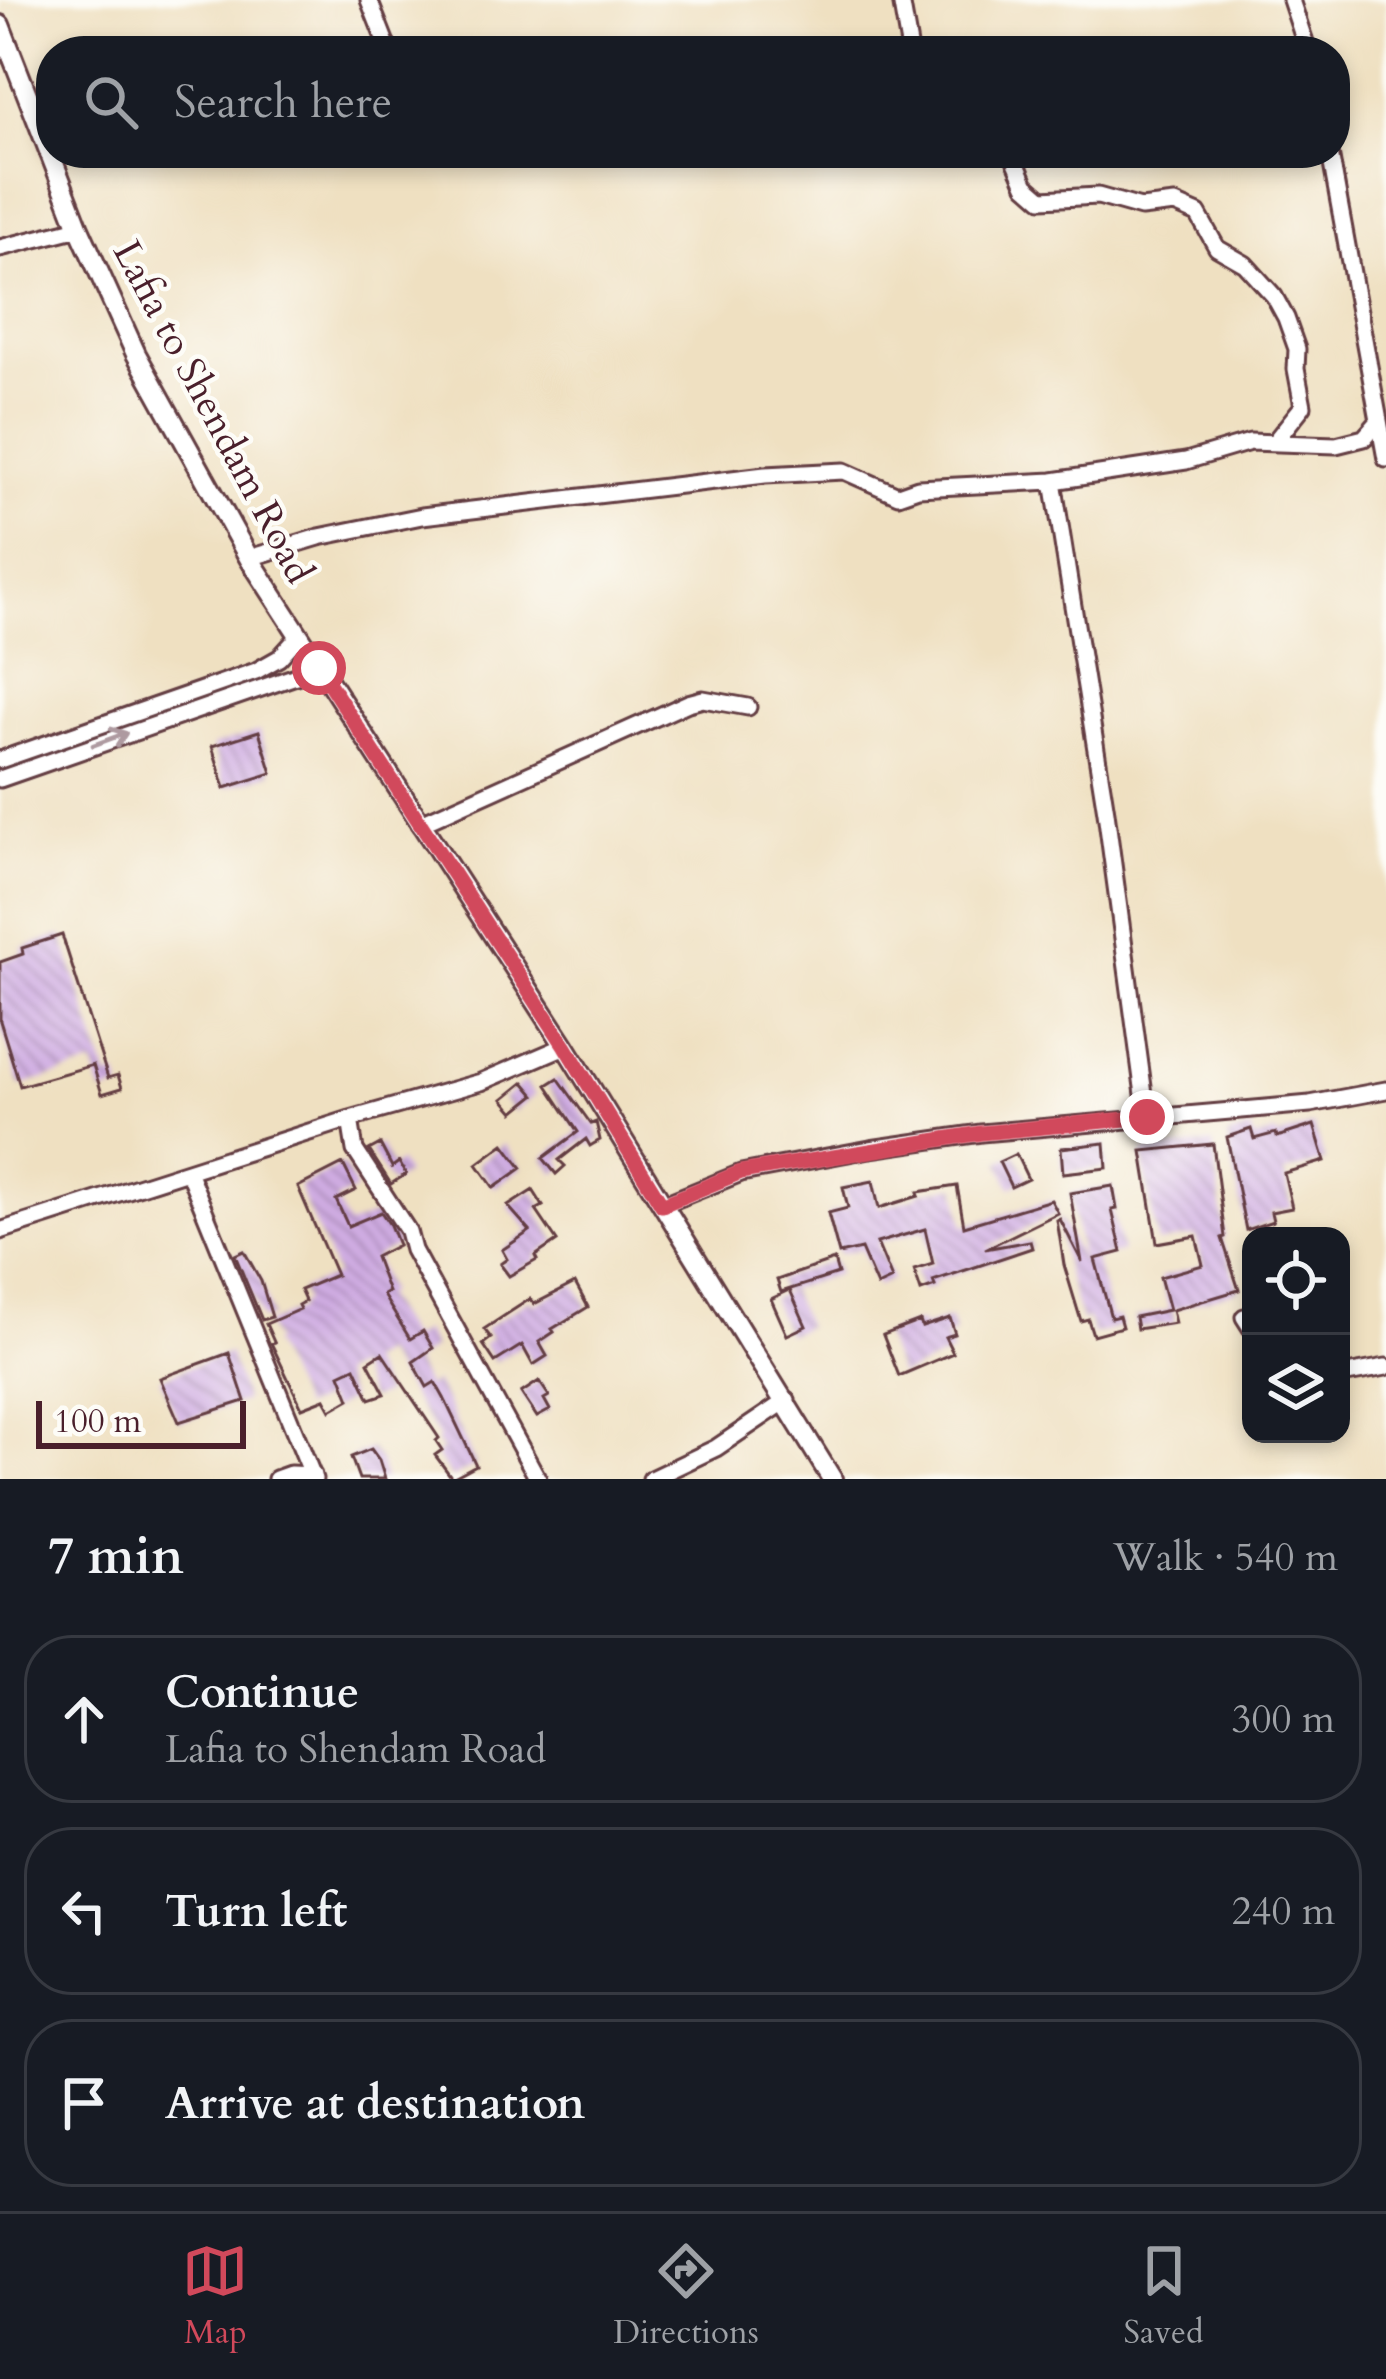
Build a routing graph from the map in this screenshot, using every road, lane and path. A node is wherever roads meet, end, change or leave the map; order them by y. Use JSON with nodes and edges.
{"nodes":[{"id":1,"x":370,"y":0,"type":"edge"},
{"id":2,"x":901,"y":0,"type":"edge"},
{"id":3,"x":1291,"y":0,"type":"edge"},
{"id":4,"x":0,"y":25,"type":"edge"},
{"id":5,"x":383,"y":36,"type":"edge"},
{"id":6,"x":907,"y":36,"type":"edge"},
{"id":7,"x":1303,"y":36,"type":"edge"},
{"id":8,"x":36,"y":117,"type":"edge"},
{"id":9,"x":56,"y":168,"type":"edge"},
{"id":10,"x":1019,"y":168,"type":"edge"},
{"id":11,"x":1333,"y":168,"type":"edge"},
{"id":12,"x":79,"y":227,"type":"junction"},
{"id":13,"x":0,"y":248,"type":"edge"},
{"id":14,"x":1379,"y":421,"type":"junction"},
{"id":15,"x":1364,"y":438,"type":"junction"},
{"id":16,"x":1276,"y":440,"type":"junction"},
{"id":17,"x":1385,"y":451,"type":"edge"},
{"id":18,"x":1053,"y":481,"type":"junction"},
{"id":19,"x":249,"y":558,"type":"junction"},
{"id":20,"x":298,"y":638,"type":"junction"},
{"id":21,"x":319,"y":668,"type":"junction"},
{"id":22,"x":748,"y":707,"type":"dead end"},
{"id":23,"x":0,"y":760,"type":"edge"},
{"id":24,"x":0,"y":778,"type":"edge"},
{"id":25,"x":419,"y":824,"type":"junction"},
{"id":26,"x":565,"y":1046,"type":"junction"},
{"id":27,"x":1386,"y":1090,"type":"edge"},
{"id":28,"x":1147,"y":1117,"type":"junction"},
{"id":29,"x":350,"y":1119,"type":"junction"},
{"id":30,"x":188,"y":1171,"type":"junction"},
{"id":31,"x":662,"y":1205,"type":"junction"},
{"id":32,"x":0,"y":1231,"type":"edge"},
{"id":33,"x":1386,"y":1367,"type":"edge"},
{"id":34,"x":1350,"y":1373,"type":"edge"},
{"id":35,"x":787,"y":1400,"type":"junction"},
{"id":36,"x":303,"y":1451,"type":"junction"},
{"id":37,"x":283,"y":1476,"type":"edge"},
{"id":38,"x":314,"y":1477,"type":"edge"},
{"id":39,"x":538,"y":1479,"type":"edge"},
{"id":40,"x":651,"y":1479,"type":"edge"},
{"id":41,"x":832,"y":1479,"type":"edge"}],
"edges":[{"from":1,"to":5,"type":"street"},
{"from":2,"to":6,"type":"street"},
{"from":3,"to":7,"type":"street"},
{"from":4,"to":8,"type":"main road","name":"Lafia to Shendam Road"},
{"from":9,"to":12,"type":"main road","name":"Lafia to Shendam Road"},
{"from":10,"to":16,"type":"street"},
{"from":11,"to":14,"type":"street"},
{"from":12,"to":13,"type":"street"},
{"from":12,"to":19,"type":"main road","name":"Lafia to Shendam Road"},
{"from":14,"to":15,"type":"street"},
{"from":14,"to":17,"type":"street"},
{"from":15,"to":16,"type":"street"},
{"from":15,"to":17,"type":"street"},
{"from":16,"to":18,"type":"street"},
{"from":18,"to":19,"type":"street"},
{"from":18,"to":28,"type":"street"},
{"from":19,"to":20,"type":"main road","name":"Lafia to Shendam Road"},
{"from":20,"to":21,"type":"main road","name":"Lafia to Shendam Road"},
{"from":20,"to":23,"type":"street"},
{"from":24,"to":21,"type":"street","one_way":true},
{"from":21,"to":25,"type":"main road","name":"Lafia to Shendam Road"},
{"from":22,"to":25,"type":"street"},
{"from":25,"to":26,"type":"main road","name":"Lafia to Shendam Road"},
{"from":26,"to":29,"type":"street"},
{"from":26,"to":31,"type":"main road","name":"Lafia to Shendam Road"},
{"from":27,"to":28,"type":"street"},
{"from":28,"to":31,"type":"street"},
{"from":29,"to":30,"type":"street"},
{"from":29,"to":39,"type":"street"},
{"from":30,"to":32,"type":"street"},
{"from":30,"to":36,"type":"street"},
{"from":31,"to":35,"type":"main road","name":"Lafia to Shendam Road"},
{"from":33,"to":34,"type":"street"},
{"from":35,"to":40,"type":"street"},
{"from":35,"to":41,"type":"main road","name":"Lafia to Shendam Road"},
{"from":36,"to":37,"type":"street"},
{"from":36,"to":38,"type":"street"},
{"from":37,"to":38,"type":"street"}]}
